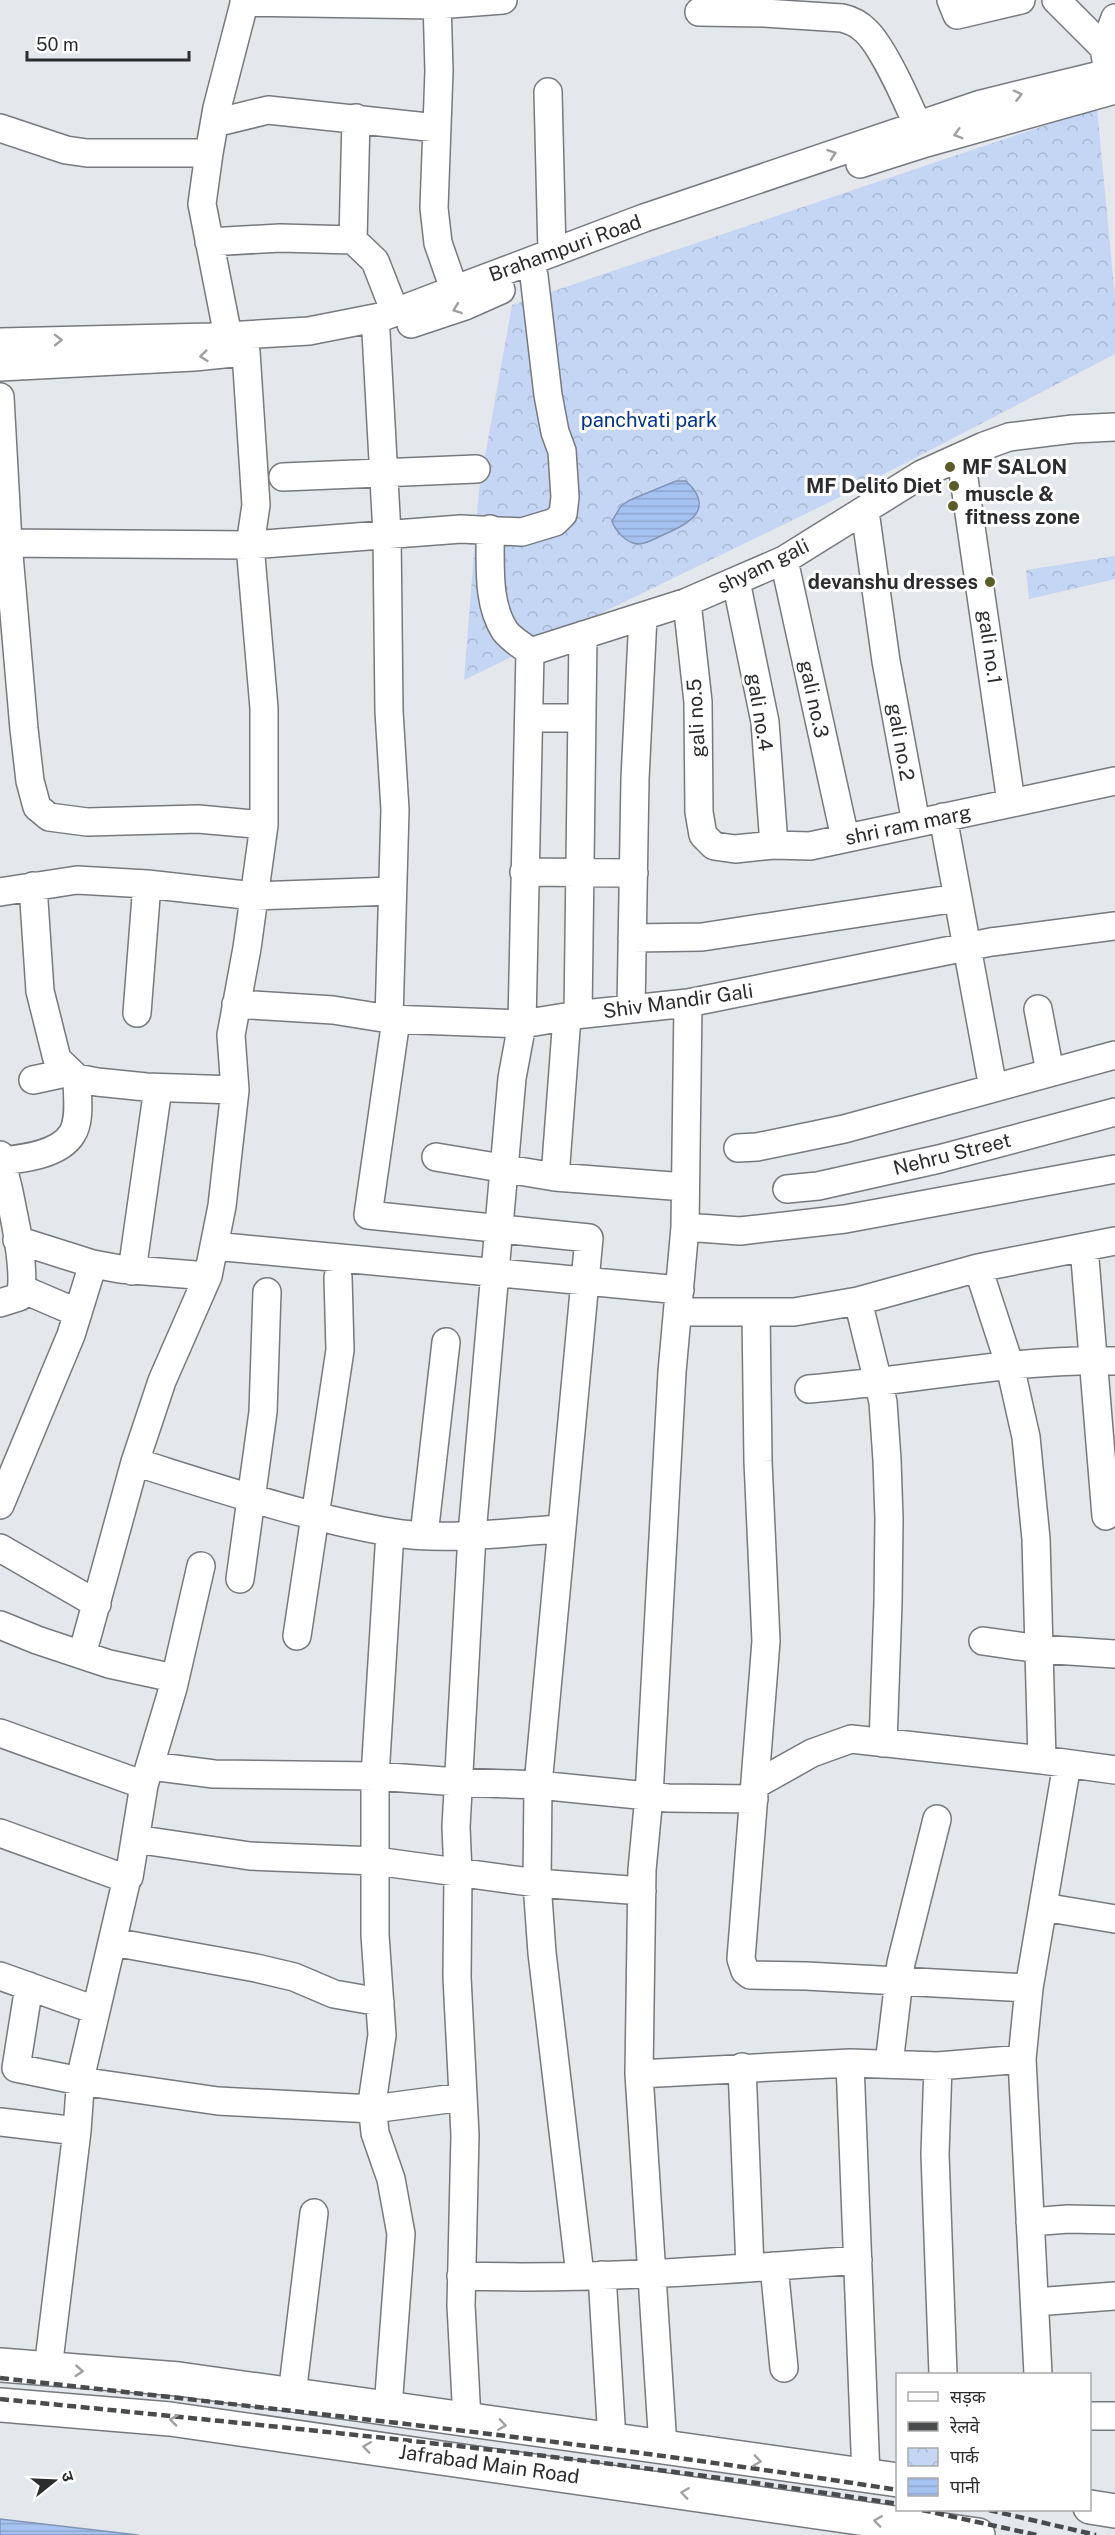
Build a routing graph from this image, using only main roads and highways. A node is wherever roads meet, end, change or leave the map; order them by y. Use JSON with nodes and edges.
{"nodes":[{"id":1,"x":0,"y":2365,"type":"edge"},
{"id":2,"x":0,"y":2405,"type":"edge"},
{"id":3,"x":896,"y":2480,"type":"edge"},
{"id":4,"x":1091,"y":2507,"type":"edge"},
{"id":5,"x":1115,"y":2511,"type":"edge"},
{"id":6,"x":978,"y":2535,"type":"edge"}],
"edges":[{"from":1,"to":3,"type":"main road","name":"Jafrabad Main Road","one_way":true},
{"from":6,"to":2,"type":"main road","name":"Jafrabad Main Road","one_way":true},
{"from":4,"to":5,"type":"main road"}]}
